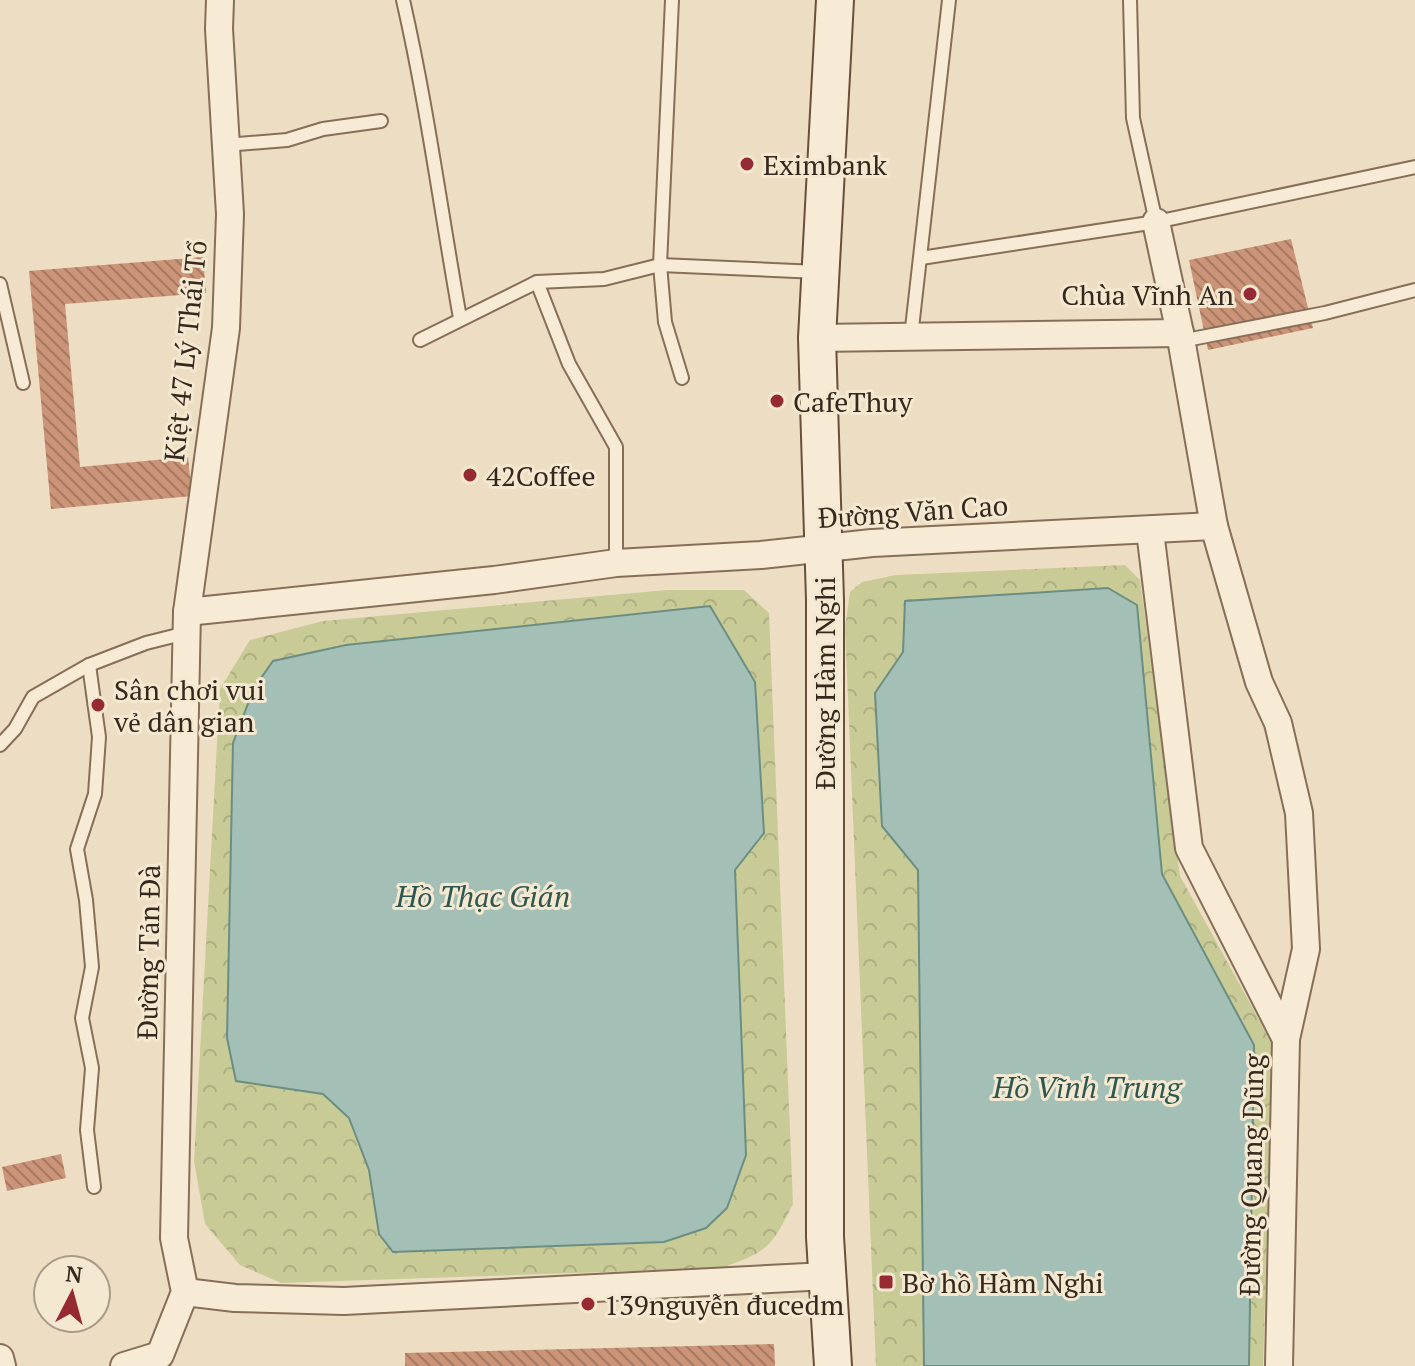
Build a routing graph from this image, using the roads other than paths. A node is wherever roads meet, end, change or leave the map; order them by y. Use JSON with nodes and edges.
{"nodes":[{"id":1,"x":220,"y":0,"type":"edge"},
{"id":2,"x":403,"y":0,"type":"edge"},
{"id":3,"x":672,"y":0,"type":"edge"},
{"id":4,"x":835,"y":0,"type":"edge"},
{"id":5,"x":949,"y":0,"type":"edge"},
{"id":6,"x":1130,"y":0,"type":"edge"},
{"id":7,"x":381,"y":121,"type":"dead end"},
{"id":8,"x":225,"y":145,"type":"junction"},
{"id":9,"x":1415,"y":167,"type":"edge"},
{"id":10,"x":1156,"y":222,"type":"junction"},
{"id":11,"x":921,"y":258,"type":"junction"},
{"id":12,"x":660,"y":265,"type":"junction"},
{"id":13,"x":821,"y":272,"type":"junction"},
{"id":14,"x":537,"y":282,"type":"junction"},
{"id":15,"x":0,"y":284,"type":"edge"},
{"id":16,"x":1415,"y":290,"type":"edge"},
{"id":17,"x":460,"y":318,"type":"junction"},
{"id":18,"x":911,"y":337,"type":"junction"},
{"id":19,"x":1180,"y":337,"type":"junction"},
{"id":20,"x":817,"y":338,"type":"junction"},
{"id":21,"x":420,"y":340,"type":"dead end"},
{"id":22,"x":682,"y":378,"type":"dead end"},
{"id":23,"x":23,"y":383,"type":"dead end"},
{"id":24,"x":1214,"y":526,"type":"junction"},
{"id":25,"x":1150,"y":531,"type":"junction"},
{"id":26,"x":824,"y":548,"type":"junction"},
{"id":27,"x":616,"y":563,"type":"junction"},
{"id":28,"x":187,"y":622,"type":"junction"},
{"id":29,"x":89,"y":665,"type":"junction"},
{"id":30,"x":0,"y":745,"type":"edge"},
{"id":31,"x":1286,"y":1039,"type":"junction"},
{"id":32,"x":94,"y":1187,"type":"dead end"},
{"id":33,"x":827,"y":1276,"type":"junction"},
{"id":34,"x":185,"y":1292,"type":"junction"},
{"id":35,"x":0,"y":1358,"type":"edge"},
{"id":36,"x":2,"y":1366,"type":"edge"},
{"id":37,"x":124,"y":1366,"type":"edge"},
{"id":38,"x":833,"y":1366,"type":"edge"},
{"id":39,"x":1279,"y":1366,"type":"edge"}],
"edges":[{"from":1,"to":8,"type":"street","name":"Kiệt 47 Lý Thái Tổ"},
{"from":2,"to":17,"type":"lane"},
{"from":3,"to":12,"type":"lane"},
{"from":4,"to":13,"type":"main road","name":"Đường Hàm Nghi"},
{"from":5,"to":11,"type":"lane"},
{"from":6,"to":10,"type":"lane"},
{"from":7,"to":8,"type":"lane"},
{"from":8,"to":28,"type":"street","name":"Kiệt 47 Lý Thái Tổ"},
{"from":9,"to":10,"type":"lane"},
{"from":10,"to":11,"type":"lane"},
{"from":10,"to":19,"type":"street"},
{"from":11,"to":18,"type":"lane"},
{"from":12,"to":13,"type":"lane"},
{"from":12,"to":14,"type":"lane"},
{"from":12,"to":22,"type":"lane"},
{"from":13,"to":20,"type":"main road","name":"Đường Hàm Nghi"},
{"from":14,"to":17,"type":"lane"},
{"from":14,"to":27,"type":"lane"},
{"from":15,"to":23,"type":"lane"},
{"from":16,"to":19,"type":"lane"},
{"from":17,"to":21,"type":"lane"},
{"from":18,"to":19,"type":"street"},
{"from":18,"to":20,"type":"street"},
{"from":19,"to":24,"type":"street"},
{"from":20,"to":26,"type":"main road","name":"Đường Hàm Nghi"},
{"from":24,"to":25,"type":"street","name":"Đường Văn Cao"},
{"from":24,"to":31,"type":"street"},
{"from":25,"to":26,"type":"street","name":"Đường Văn Cao"},
{"from":25,"to":31,"type":"street","name":"Đường Quang Dũng"},
{"from":26,"to":27,"type":"street","name":"Đường Văn Cao"},
{"from":26,"to":33,"type":"main road","name":"Đường Hàm Nghi"},
{"from":27,"to":28,"type":"street","name":"Đường Văn Cao"},
{"from":28,"to":29,"type":"lane"},
{"from":28,"to":34,"type":"street","name":"Đường Tản Đà"},
{"from":29,"to":30,"type":"lane"},
{"from":29,"to":32,"type":"lane"},
{"from":31,"to":39,"type":"street","name":"Đường Quang Dũng"},
{"from":33,"to":34,"type":"street"},
{"from":33,"to":38,"type":"main road","name":"Đường Hàm Nghi"},
{"from":34,"to":37,"type":"street"},
{"from":35,"to":36,"type":"street"}]}
